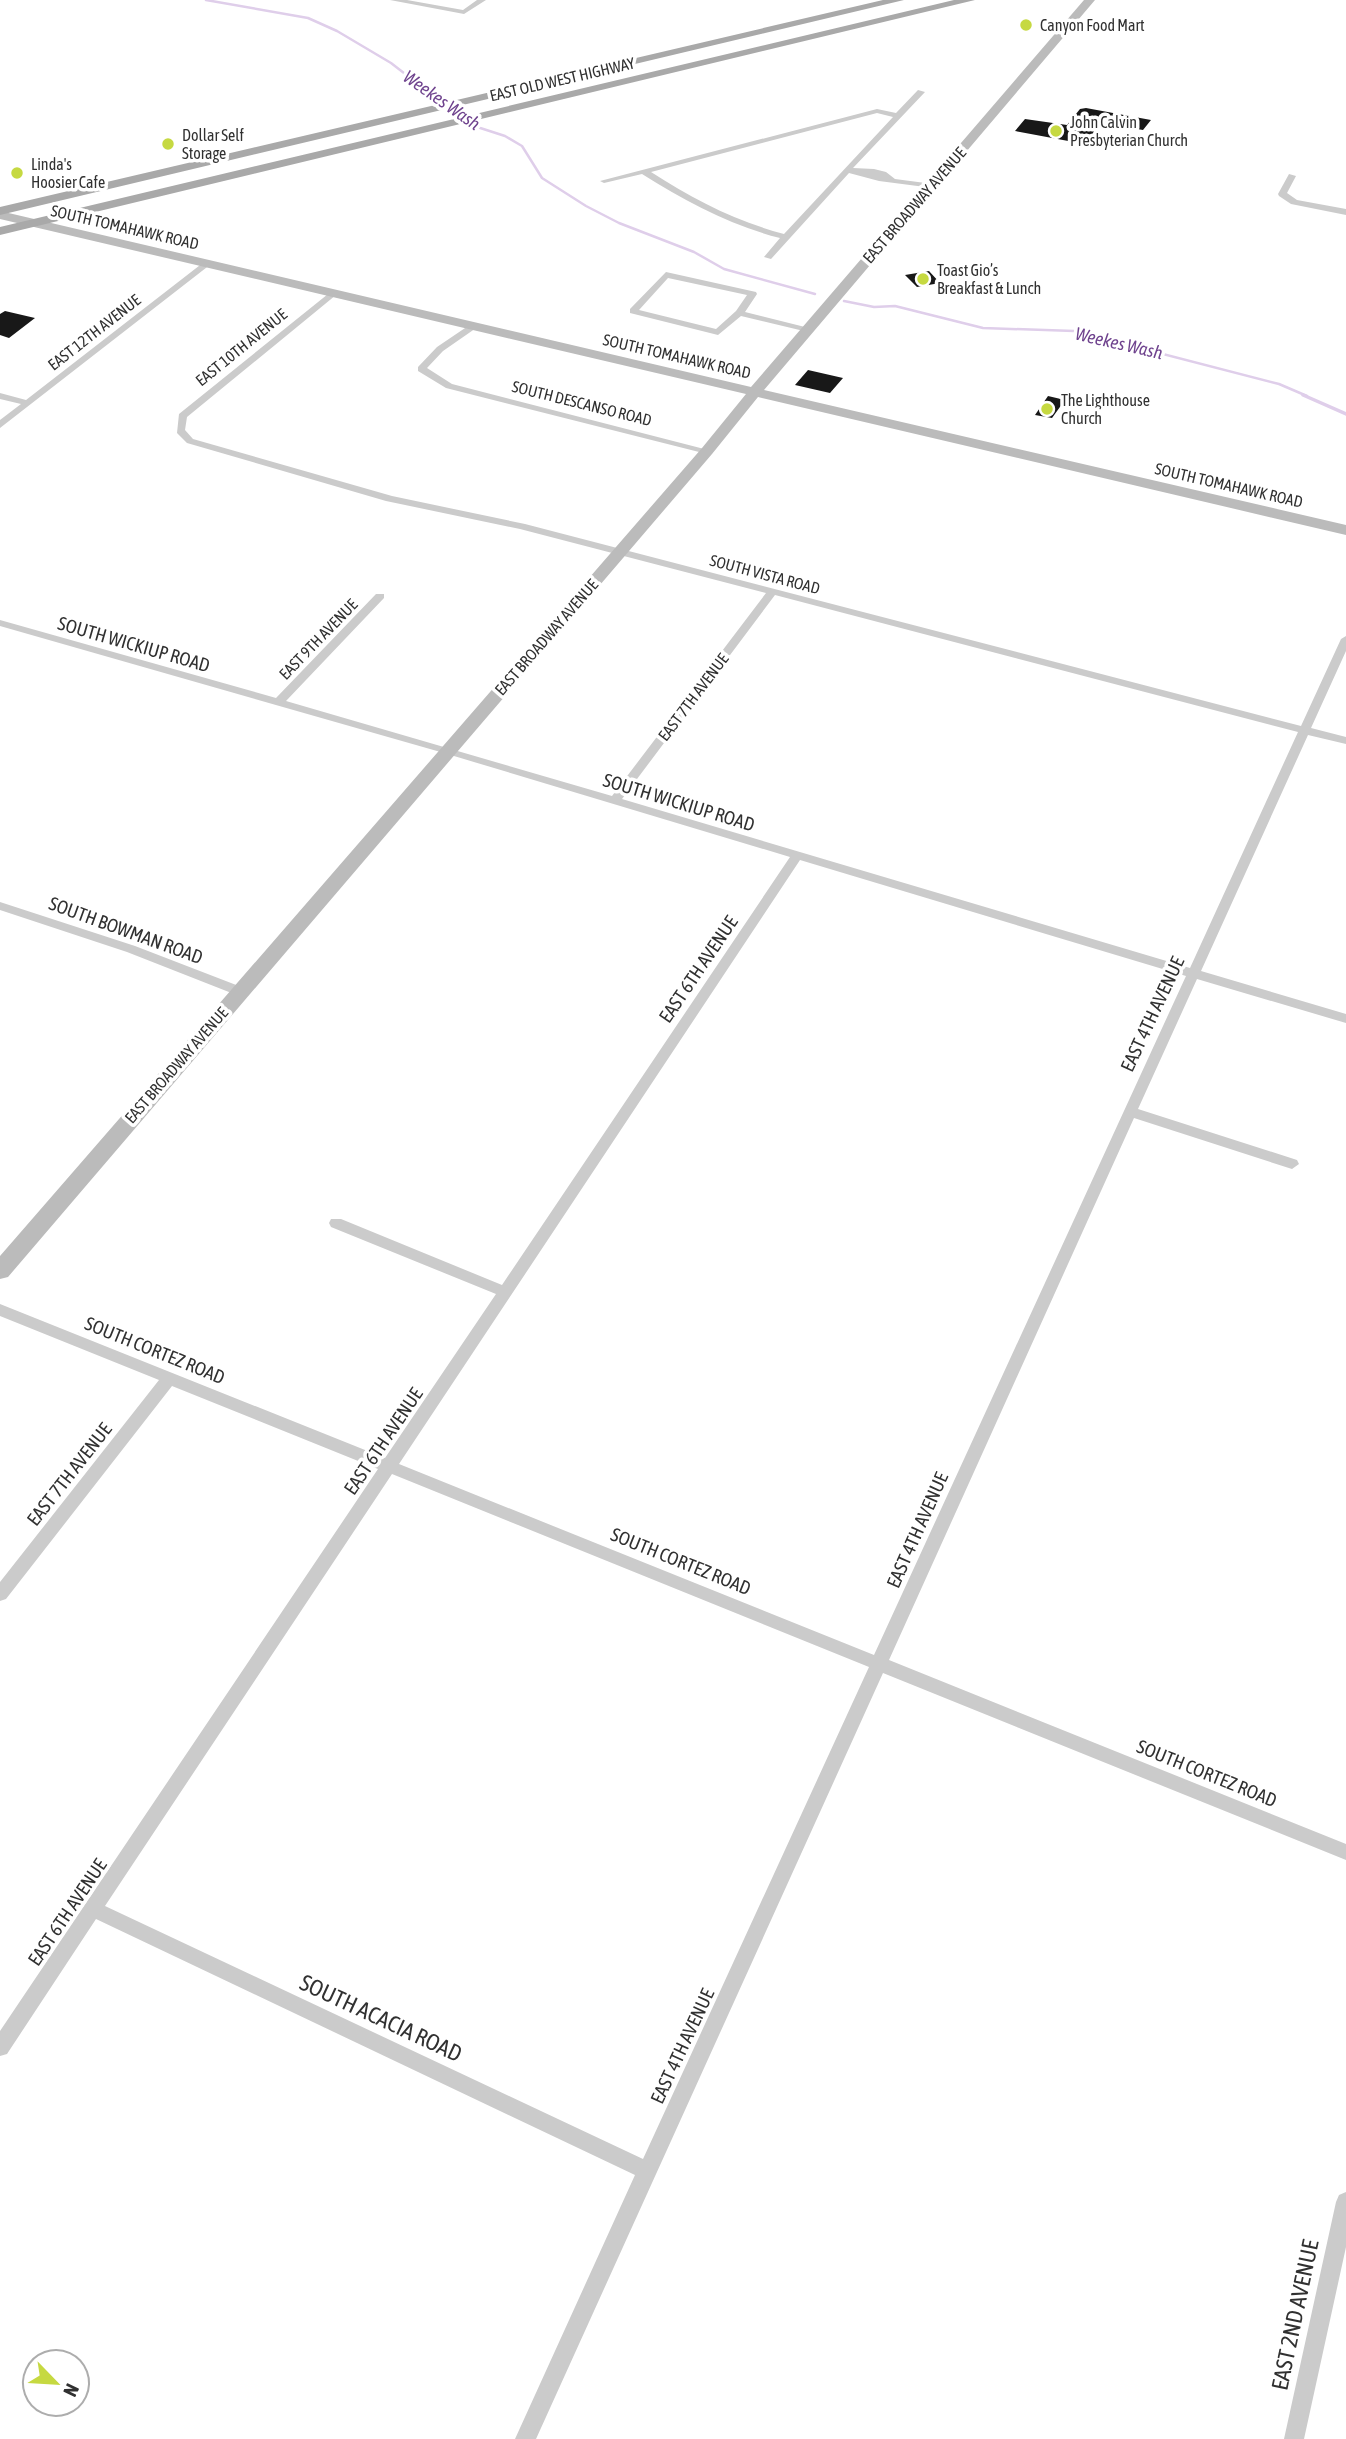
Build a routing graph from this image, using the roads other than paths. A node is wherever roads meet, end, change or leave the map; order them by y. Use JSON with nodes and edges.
{"nodes":[{"id":1,"x":394,"y":0,"type":"edge"},
{"id":2,"x":482,"y":0,"type":"edge"},
{"id":3,"x":898,"y":0,"type":"edge"},
{"id":4,"x":969,"y":0,"type":"edge"},
{"id":5,"x":1090,"y":0,"type":"edge"},
{"id":6,"x":883,"y":3,"type":"junction"},
{"id":7,"x":902,"y":16,"type":"junction"},
{"id":8,"x":590,"y":73,"type":"junction"},
{"id":9,"x":608,"y":86,"type":"junction"},
{"id":10,"x":921,"y":92,"type":"dead end"},
{"id":11,"x":898,"y":116,"type":"junction"},
{"id":12,"x":644,"y":170,"type":"junction"},
{"id":13,"x":851,"y":171,"type":"junction"},
{"id":14,"x":1292,"y":176,"type":"dead end"},
{"id":15,"x":604,"y":181,"type":"dead end"},
{"id":16,"x":930,"y":186,"type":"junction"},
{"id":17,"x":1346,"y":212,"type":"edge"},
{"id":18,"x":0,"y":213,"type":"edge"},
{"id":19,"x":32,"y":223,"type":"junction"},
{"id":20,"x":0,"y":231,"type":"edge"},
{"id":21,"x":786,"y":237,"type":"junction"},
{"id":22,"x":768,"y":257,"type":"dead end"},
{"id":23,"x":207,"y":264,"type":"junction"},
{"id":24,"x":333,"y":293,"type":"junction"},
{"id":25,"x":739,"y":313,"type":"junction"},
{"id":26,"x":474,"y":326,"type":"junction"},
{"id":27,"x":808,"y":328,"type":"junction"},
{"id":28,"x":753,"y":393,"type":"junction"},
{"id":29,"x":0,"y":396,"type":"edge"},
{"id":30,"x":29,"y":403,"type":"junction"},
{"id":31,"x":0,"y":425,"type":"edge"},
{"id":32,"x":180,"y":432,"type":"joint"},
{"id":33,"x":707,"y":451,"type":"junction"},
{"id":34,"x":1346,"y":530,"type":"edge"},
{"id":35,"x":620,"y":551,"type":"junction"},
{"id":36,"x":772,"y":592,"type":"junction"},
{"id":37,"x":380,"y":596,"type":"dead end"},
{"id":38,"x":0,"y":623,"type":"edge"},
{"id":39,"x":1346,"y":639,"type":"edge"},
{"id":40,"x":278,"y":704,"type":"junction"},
{"id":41,"x":1305,"y":731,"type":"junction"},
{"id":42,"x":1346,"y":741,"type":"edge"},
{"id":43,"x":448,"y":751,"type":"junction"},
{"id":44,"x":615,"y":801,"type":"junction"},
{"id":45,"x":797,"y":856,"type":"junction"},
{"id":46,"x":0,"y":906,"type":"edge"},
{"id":47,"x":1194,"y":974,"type":"junction"},
{"id":48,"x":239,"y":991,"type":"junction"},
{"id":49,"x":1346,"y":1019,"type":"edge"},
{"id":50,"x":1130,"y":1112,"type":"junction"},
{"id":51,"x":1292,"y":1164,"type":"dead end"},
{"id":52,"x":336,"y":1223,"type":"dead end"},
{"id":53,"x":0,"y":1271,"type":"edge"},
{"id":54,"x":506,"y":1292,"type":"junction"},
{"id":55,"x":0,"y":1310,"type":"edge"},
{"id":56,"x":169,"y":1378,"type":"junction"},
{"id":57,"x":389,"y":1466,"type":"junction"},
{"id":58,"x":0,"y":1594,"type":"edge"},
{"id":59,"x":880,"y":1664,"type":"junction"},
{"id":60,"x":1346,"y":1852,"type":"edge"},
{"id":61,"x":93,"y":1909,"type":"junction"},
{"id":62,"x":0,"y":2047,"type":"edge"},
{"id":63,"x":648,"y":2171,"type":"junction"},
{"id":64,"x":1346,"y":2202,"type":"edge"},
{"id":65,"x":525,"y":2439,"type":"edge"},
{"id":66,"x":1294,"y":2439,"type":"edge"}],
"edges":[{"from":1,"to":2,"type":"street"},
{"from":3,"to":6,"type":"main road","name":"EAST OLD WEST HIGHWAY"},
{"from":4,"to":7,"type":"main road","name":"EAST OLD WEST HIGHWAY"},
{"from":5,"to":16,"type":"main road","name":"EAST BROADWAY AVENUE"},
{"from":6,"to":7,"type":"main road"},
{"from":6,"to":8,"type":"main road","name":"EAST OLD WEST HIGHWAY"},
{"from":7,"to":9,"type":"main road","name":"EAST OLD WEST HIGHWAY"},
{"from":8,"to":9,"type":"main road"},
{"from":8,"to":18,"type":"main road","name":"EAST OLD WEST HIGHWAY"},
{"from":9,"to":19,"type":"main road","name":"EAST OLD WEST HIGHWAY"},
{"from":10,"to":11,"type":"street"},
{"from":11,"to":12,"type":"street"},
{"from":11,"to":13,"type":"street"},
{"from":12,"to":15,"type":"street"},
{"from":12,"to":21,"type":"street"},
{"from":13,"to":16,"type":"street"},
{"from":13,"to":21,"type":"street"},
{"from":14,"to":17,"type":"street"},
{"from":16,"to":27,"type":"main road","name":"EAST BROADWAY AVENUE"},
{"from":18,"to":19,"type":"main road","name":"SOUTH TOMAHAWK ROAD"},
{"from":19,"to":20,"type":"main road","name":"EAST OLD WEST HIGHWAY"},
{"from":19,"to":23,"type":"main road","name":"SOUTH TOMAHAWK ROAD"},
{"from":21,"to":22,"type":"street"},
{"from":23,"to":24,"type":"main road","name":"SOUTH TOMAHAWK ROAD"},
{"from":23,"to":30,"type":"street","name":"EAST 12TH AVENUE"},
{"from":24,"to":26,"type":"main road","name":"SOUTH TOMAHAWK ROAD"},
{"from":24,"to":32,"type":"street","name":"EAST 10TH AVENUE"},
{"from":25,"to":25,"type":"street"},
{"from":25,"to":27,"type":"street"},
{"from":26,"to":28,"type":"main road","name":"SOUTH TOMAHAWK ROAD"},
{"from":26,"to":33,"type":"street","name":"SOUTH DESCANSO ROAD"},
{"from":27,"to":28,"type":"main road","name":"EAST BROADWAY AVENUE"},
{"from":28,"to":33,"type":"main road","name":"EAST BROADWAY AVENUE"},
{"from":28,"to":34,"type":"main road","name":"SOUTH TOMAHAWK ROAD"},
{"from":29,"to":30,"type":"street"},
{"from":30,"to":31,"type":"street","name":"EAST 12TH AVENUE"},
{"from":32,"to":35,"type":"street","name":"SOUTH VISTA ROAD"},
{"from":33,"to":35,"type":"main road","name":"EAST BROADWAY AVENUE"},
{"from":35,"to":36,"type":"street","name":"SOUTH VISTA ROAD"},
{"from":35,"to":43,"type":"main road","name":"EAST BROADWAY AVENUE"},
{"from":36,"to":41,"type":"street","name":"SOUTH VISTA ROAD"},
{"from":36,"to":44,"type":"street","name":"EAST 7TH AVENUE"},
{"from":37,"to":40,"type":"street","name":"EAST 9TH AVENUE"},
{"from":38,"to":40,"type":"street","name":"SOUTH WICKIUP ROAD"},
{"from":39,"to":41,"type":"street","name":"EAST 4TH AVENUE"},
{"from":40,"to":43,"type":"street","name":"SOUTH WICKIUP ROAD"},
{"from":41,"to":42,"type":"street","name":"SOUTH VISTA ROAD"},
{"from":41,"to":47,"type":"street","name":"EAST 4TH AVENUE"},
{"from":43,"to":44,"type":"street","name":"SOUTH WICKIUP ROAD"},
{"from":43,"to":48,"type":"main road","name":"EAST BROADWAY AVENUE"},
{"from":44,"to":45,"type":"street","name":"SOUTH WICKIUP ROAD"},
{"from":45,"to":47,"type":"street","name":"SOUTH WICKIUP ROAD"},
{"from":45,"to":54,"type":"street","name":"EAST 6TH AVENUE"},
{"from":46,"to":48,"type":"street","name":"SOUTH BOWMAN ROAD"},
{"from":47,"to":49,"type":"street","name":"SOUTH WICKIUP ROAD"},
{"from":47,"to":50,"type":"street","name":"EAST 4TH AVENUE"},
{"from":48,"to":53,"type":"main road","name":"EAST BROADWAY AVENUE"},
{"from":50,"to":51,"type":"street"},
{"from":50,"to":59,"type":"street","name":"EAST 4TH AVENUE"},
{"from":52,"to":54,"type":"street"},
{"from":54,"to":57,"type":"street","name":"EAST 6TH AVENUE"},
{"from":55,"to":56,"type":"street","name":"SOUTH CORTEZ ROAD"},
{"from":56,"to":57,"type":"street","name":"SOUTH CORTEZ ROAD"},
{"from":56,"to":58,"type":"street","name":"EAST 7TH AVENUE"},
{"from":57,"to":59,"type":"street","name":"SOUTH CORTEZ ROAD"},
{"from":57,"to":61,"type":"street","name":"EAST 6TH AVENUE"},
{"from":59,"to":60,"type":"street","name":"SOUTH CORTEZ ROAD"},
{"from":59,"to":63,"type":"street","name":"EAST 4TH AVENUE"},
{"from":61,"to":62,"type":"street","name":"EAST 6TH AVENUE"},
{"from":61,"to":63,"type":"street","name":"SOUTH ACACIA ROAD"},
{"from":63,"to":65,"type":"street","name":"EAST 4TH AVENUE"},
{"from":64,"to":66,"type":"street","name":"EAST 2ND AVENUE"}]}
